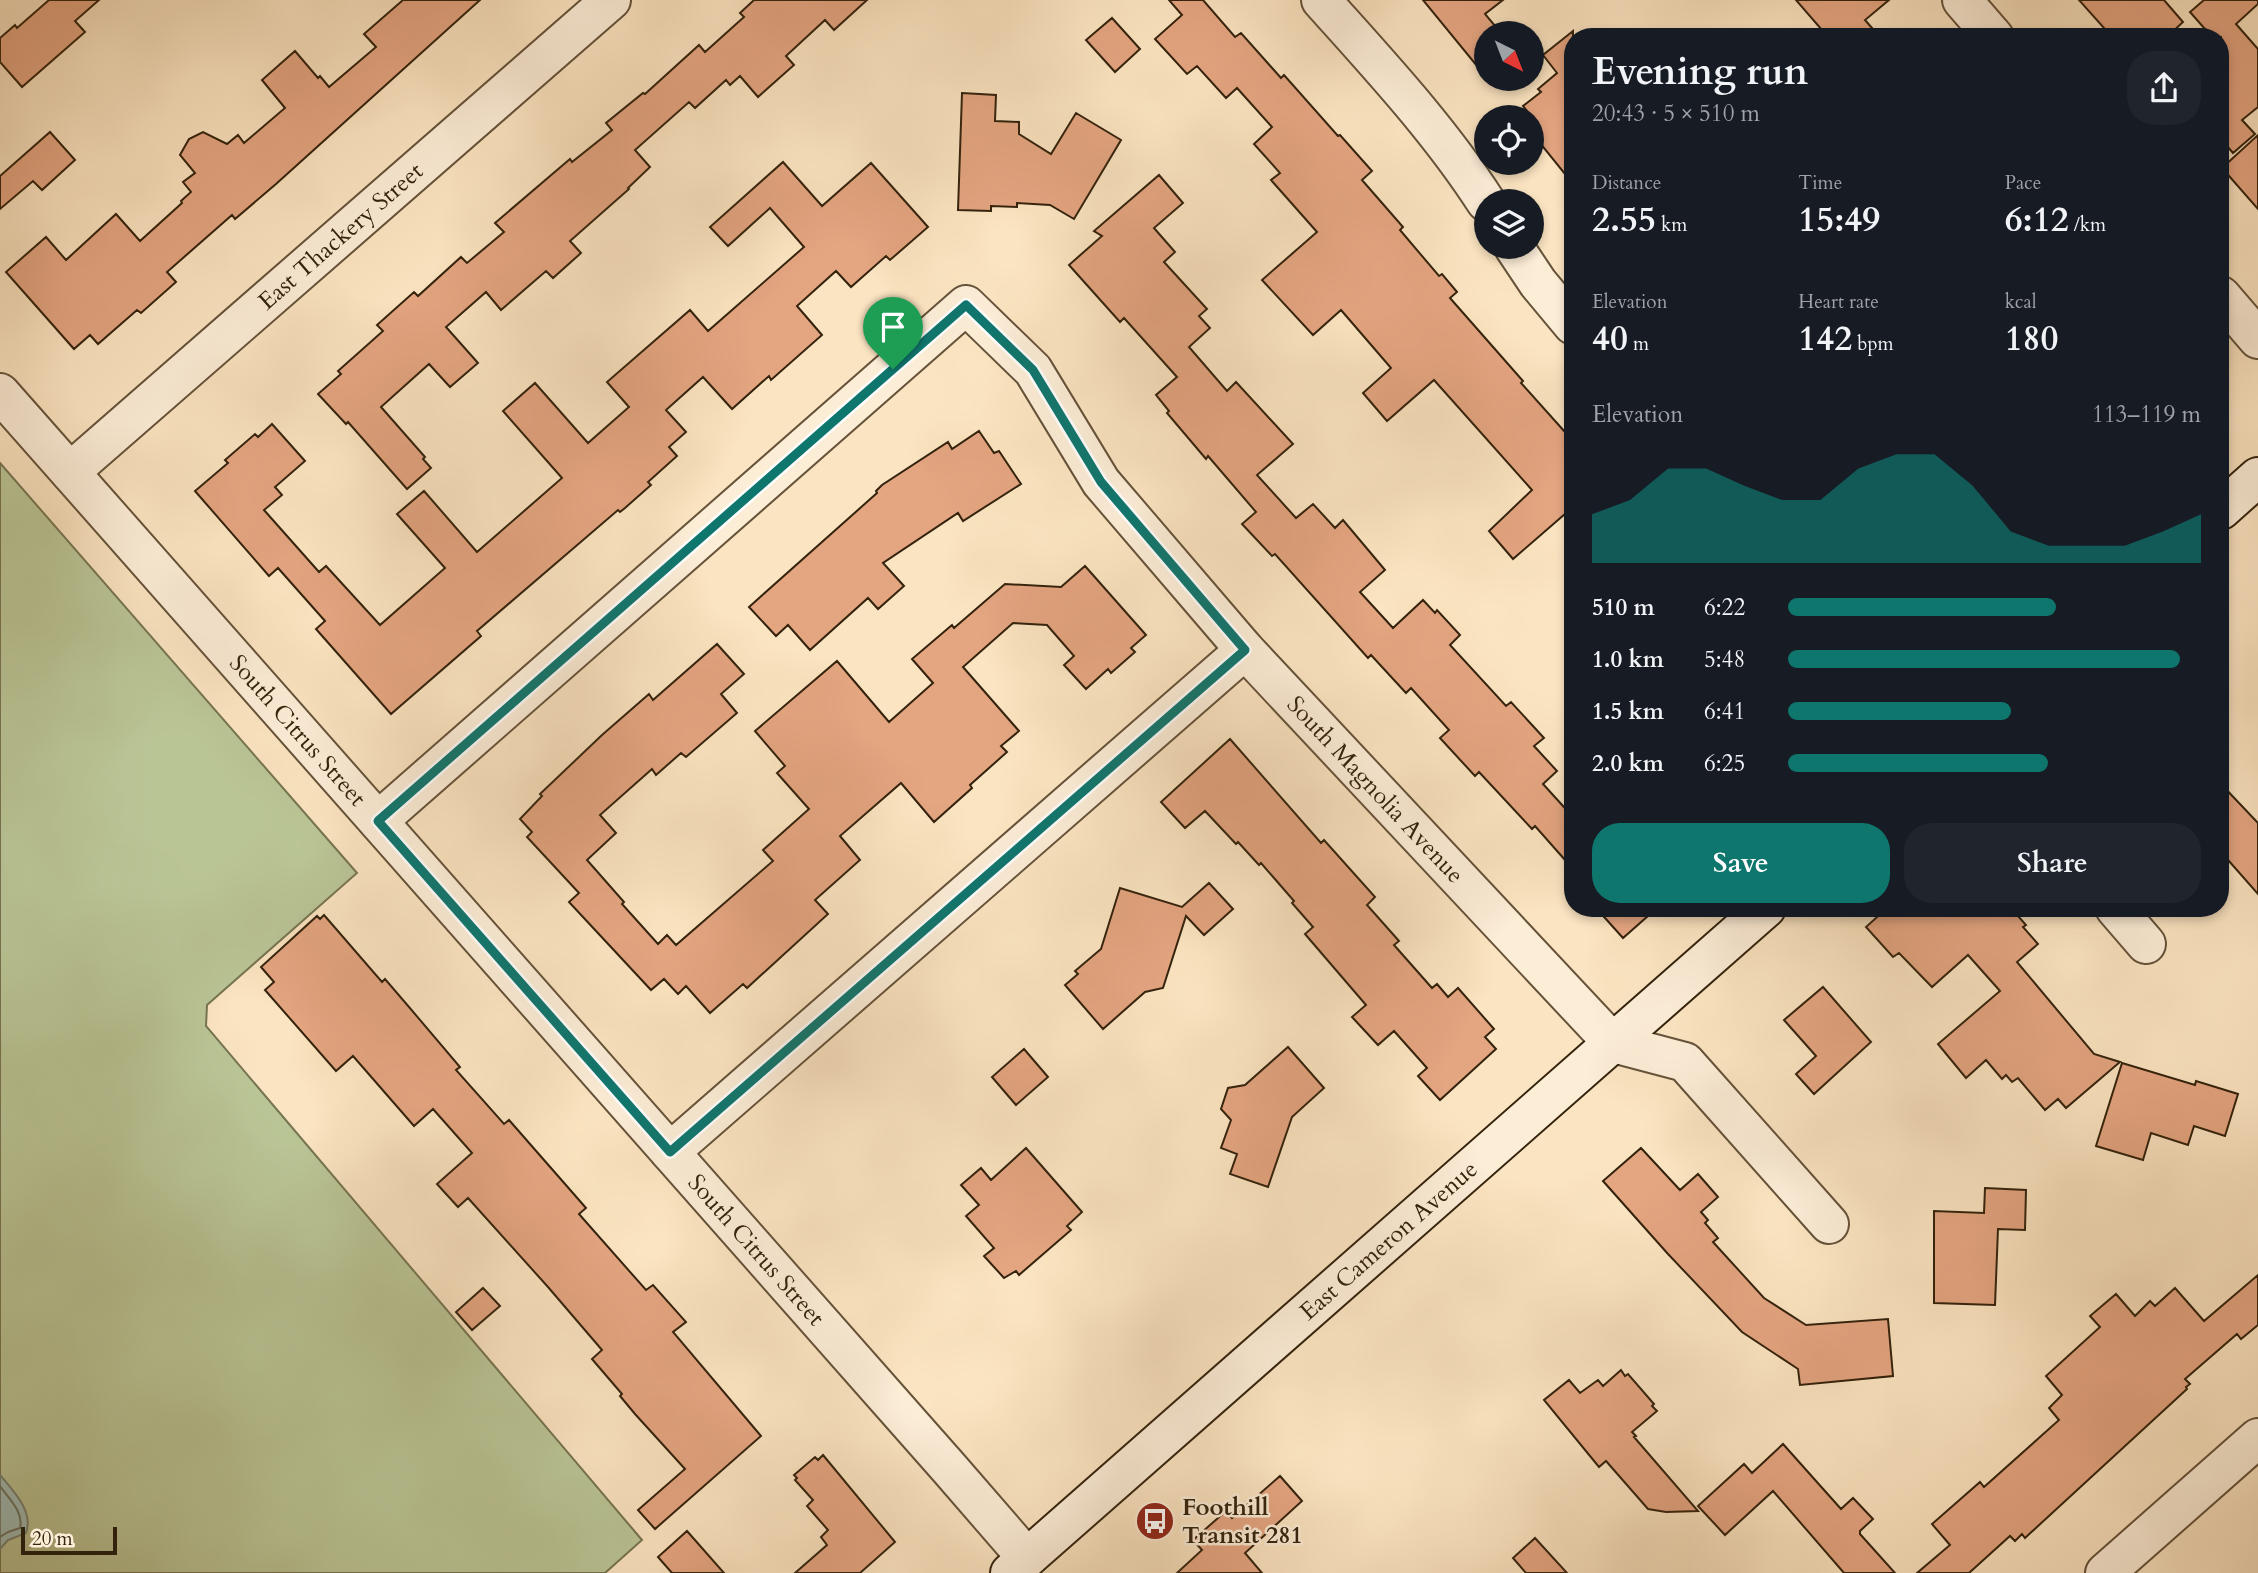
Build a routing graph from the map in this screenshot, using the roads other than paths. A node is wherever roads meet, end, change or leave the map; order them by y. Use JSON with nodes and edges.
{"nodes":[{"id":1,"x":611,"y":0,"type":"edge"},
{"id":2,"x":1321,"y":0,"type":"edge"},
{"id":3,"x":1962,"y":0,"type":"edge"},
{"id":4,"x":1986,"y":28,"type":"edge"},
{"id":5,"x":1477,"y":189,"type":"edge"},
{"id":6,"x":1522,"y":259,"type":"edge"},
{"id":7,"x":2229,"y":305,"type":"edge"},
{"id":8,"x":1564,"y":314,"type":"edge"},
{"id":9,"x":2258,"y":339,"type":"edge"},
{"id":10,"x":0,"y":393,"type":"edge"},
{"id":11,"x":70,"y":472,"type":"junction"},
{"id":12,"x":2258,"y":477,"type":"edge"},
{"id":13,"x":2229,"y":503,"type":"edge"},
{"id":14,"x":1245,"y":650,"type":"junction"},
{"id":15,"x":378,"y":821,"type":"junction"},
{"id":16,"x":1756,"y":917,"type":"edge"},
{"id":17,"x":2123,"y":917,"type":"edge"},
{"id":18,"x":2146,"y":944,"type":"dead end"},
{"id":19,"x":1613,"y":1044,"type":"junction"},
{"id":20,"x":670,"y":1152,"type":"junction"},
{"id":21,"x":1829,"y":1224,"type":"dead end"},
{"id":22,"x":2258,"y":1438,"type":"edge"},
{"id":23,"x":1025,"y":1568,"type":"edge"},
{"id":24,"x":2105,"y":1573,"type":"edge"}],
"edges":[{"from":1,"to":11,"type":"street","name":"East Thackery Street"},
{"from":2,"to":5,"type":"street"},
{"from":3,"to":4,"type":"street"},
{"from":6,"to":8,"type":"street"},
{"from":7,"to":9,"type":"street"},
{"from":10,"to":11,"type":"street","name":"South Citrus Street"},
{"from":11,"to":15,"type":"street","name":"South Citrus Street"},
{"from":12,"to":13,"type":"street"},
{"from":14,"to":15,"type":"street","name":"South Magnolia Avenue"},
{"from":14,"to":19,"type":"street","name":"South Magnolia Avenue"},
{"from":14,"to":20,"type":"street"},
{"from":15,"to":20,"type":"street","name":"South Citrus Street"},
{"from":16,"to":19,"type":"street","name":"East Cameron Avenue"},
{"from":17,"to":18,"type":"street"},
{"from":19,"to":21,"type":"street"},
{"from":19,"to":23,"type":"street","name":"East Cameron Avenue"},
{"from":20,"to":23,"type":"street","name":"South Citrus Street"},
{"from":22,"to":24,"type":"street"}]}
